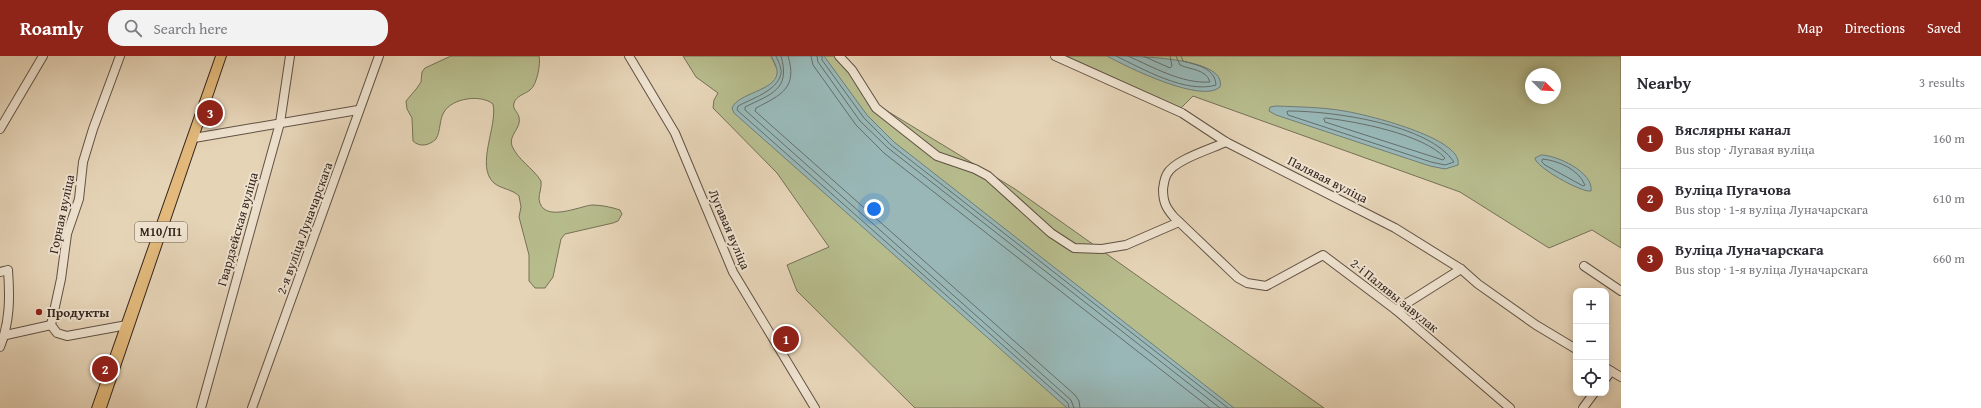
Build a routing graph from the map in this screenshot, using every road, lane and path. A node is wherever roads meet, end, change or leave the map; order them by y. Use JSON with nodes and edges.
{"nodes":[{"id":1,"x":44,"y":56,"type":"edge"},
{"id":2,"x":120,"y":56,"type":"edge"},
{"id":3,"x":221,"y":56,"type":"edge"},
{"id":4,"x":290,"y":56,"type":"edge"},
{"id":5,"x":379,"y":56,"type":"edge"},
{"id":6,"x":629,"y":56,"type":"edge"},
{"id":7,"x":839,"y":56,"type":"edge"},
{"id":8,"x":1055,"y":56,"type":"edge"},
{"id":9,"x":358,"y":110,"type":"junction"},
{"id":10,"x":280,"y":123,"type":"junction"},
{"id":11,"x":0,"y":128,"type":"edge"},
{"id":12,"x":194,"y":138,"type":"junction"},
{"id":13,"x":1226,"y":142,"type":"junction"},
{"id":14,"x":1179,"y":222,"type":"junction"},
{"id":15,"x":1584,"y":266,"type":"dead end"},
{"id":16,"x":1461,"y":269,"type":"junction"},
{"id":17,"x":0,"y":272,"type":"edge"},
{"id":18,"x":1621,"y":291,"type":"edge"},
{"id":19,"x":1396,"y":310,"type":"junction"},
{"id":20,"x":127,"y":325,"type":"junction"},
{"id":21,"x":51,"y":326,"type":"junction"},
{"id":22,"x":6,"y":335,"type":"junction"},
{"id":23,"x":0,"y":347,"type":"edge"},
{"id":24,"x":1573,"y":347,"type":"edge"},
{"id":25,"x":1609,"y":372,"type":"edge"},
{"id":26,"x":1621,"y":377,"type":"edge"},
{"id":27,"x":1592,"y":396,"type":"edge"},
{"id":28,"x":99,"y":408,"type":"edge"},
{"id":29,"x":200,"y":408,"type":"edge"},
{"id":30,"x":252,"y":408,"type":"edge"},
{"id":31,"x":815,"y":408,"type":"edge"},
{"id":32,"x":1510,"y":408,"type":"edge"},
{"id":33,"x":1583,"y":408,"type":"edge"}],
"edges":[{"from":1,"to":11,"type":"street"},
{"from":2,"to":21,"type":"street","name":"Горная вуліца"},
{"from":3,"to":12,"type":"main road","number":"М10/П1"},
{"from":4,"to":10,"type":"street","name":"Гвардзейская вуліца"},
{"from":5,"to":9,"type":"street","name":"2-я вуліца Луначарскага"},
{"from":6,"to":31,"type":"street","name":"Лугавая вуліца"},
{"from":7,"to":14,"type":"street"},
{"from":8,"to":13,"type":"street","name":"Палявая вуліца"},
{"from":9,"to":10,"type":"street"},
{"from":9,"to":30,"type":"street","name":"2-я вуліца Луначарскага"},
{"from":10,"to":12,"type":"street"},
{"from":10,"to":29,"type":"street","name":"Гвардзейская вуліца"},
{"from":12,"to":20,"type":"main road","number":"М10/П1"},
{"from":13,"to":14,"type":"street"},
{"from":13,"to":16,"type":"street","name":"Палявая вуліца"},
{"from":14,"to":19,"type":"street","name":"2-і Палявы завулак"},
{"from":15,"to":18,"type":"street"},
{"from":16,"to":19,"type":"street"},
{"from":16,"to":24,"type":"street","name":"Палявая вуліца"},
{"from":17,"to":22,"type":"street"},
{"from":19,"to":32,"type":"street","name":"2-і Палявы завулак"},
{"from":20,"to":21,"type":"street"},
{"from":20,"to":28,"type":"main road","number":"М10/П1"},
{"from":21,"to":22,"type":"street"},
{"from":22,"to":23,"type":"street"},
{"from":25,"to":26,"type":"street"},
{"from":27,"to":33,"type":"street"}]}
